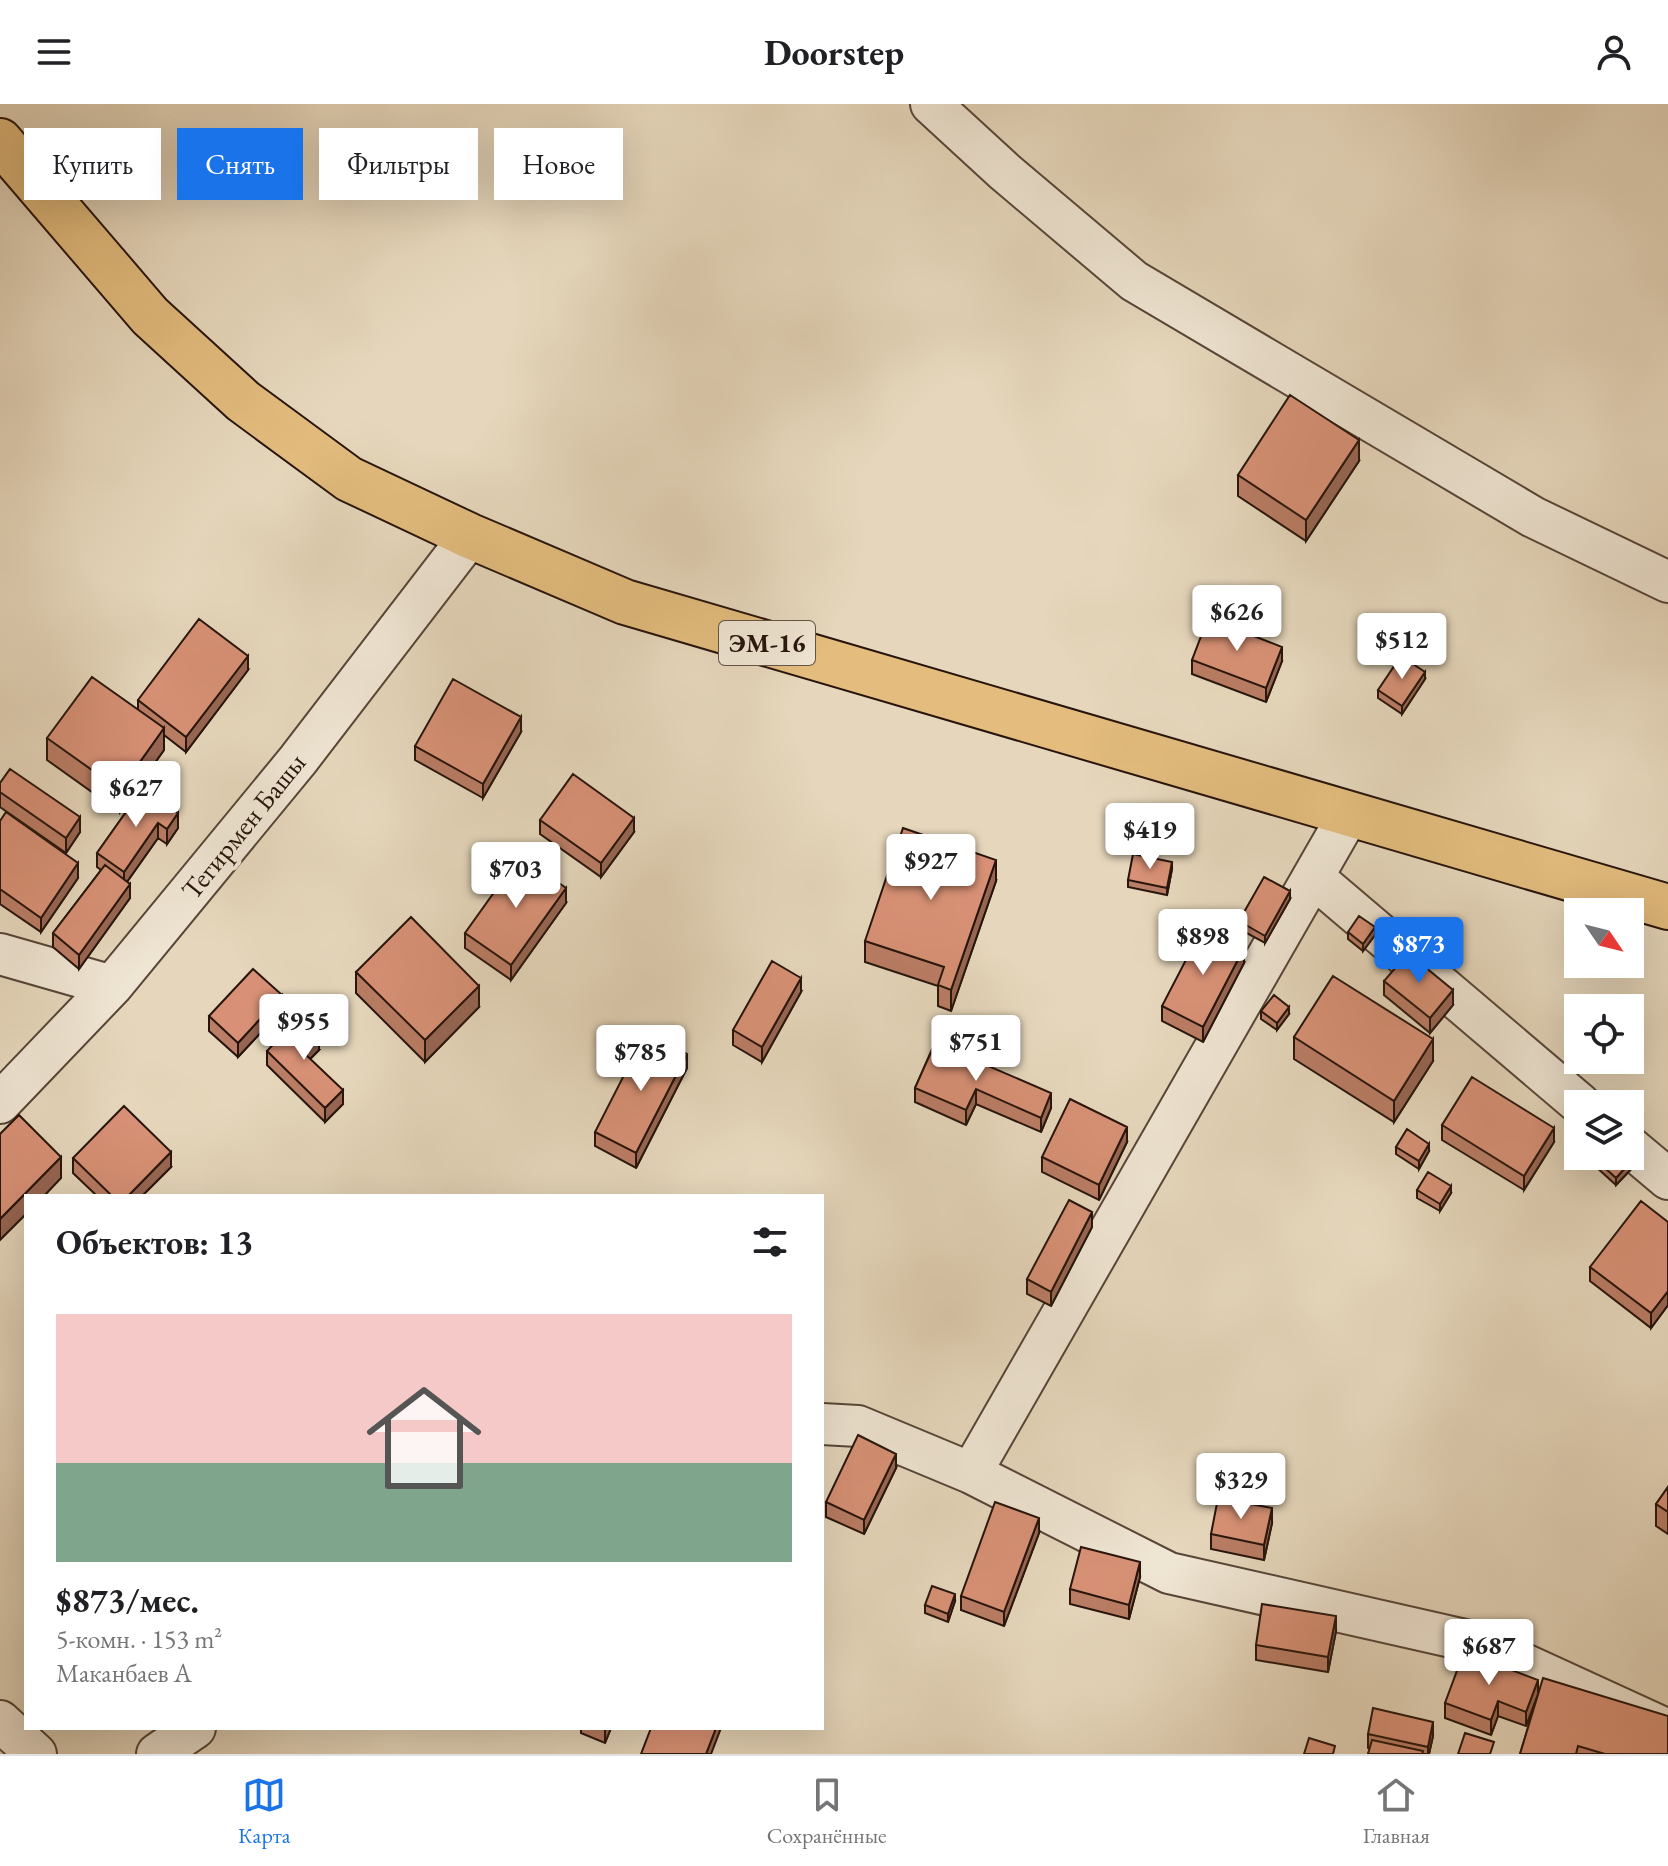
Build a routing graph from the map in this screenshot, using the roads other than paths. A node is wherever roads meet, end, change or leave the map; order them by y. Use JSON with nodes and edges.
{"nodes":[{"id":1,"x":931,"y":104,"type":"edge"},
{"id":2,"x":0,"y":141,"type":"edge"},
{"id":3,"x":470,"y":536,"type":"junction"},
{"id":4,"x":1668,"y":582,"type":"edge"},
{"id":5,"x":1349,"y":814,"type":"junction"},
{"id":6,"x":1313,"y":877,"type":"junction"},
{"id":7,"x":1668,"y":907,"type":"edge"},
{"id":8,"x":0,"y":954,"type":"edge"},
{"id":9,"x":112,"y":986,"type":"junction"},
{"id":10,"x":1564,"y":1090,"type":"edge"},
{"id":11,"x":0,"y":1103,"type":"edge"},
{"id":12,"x":1644,"y":1159,"type":"edge"},
{"id":13,"x":1668,"y":1179,"type":"edge"},
{"id":14,"x":824,"y":1424,"type":"edge"},
{"id":15,"x":971,"y":1473,"type":"junction"},
{"id":16,"x":0,"y":1721,"type":"edge"},
{"id":17,"x":192,"y":1730,"type":"edge"},
{"id":18,"x":1668,"y":1730,"type":"edge"},
{"id":19,"x":36,"y":1754,"type":"edge"},
{"id":20,"x":157,"y":1754,"type":"edge"}],
"edges":[{"from":1,"to":4,"type":"street"},
{"from":2,"to":3,"type":"highway","number":"ЭМ-16"},
{"from":3,"to":5,"type":"highway","number":"ЭМ-16"},
{"from":3,"to":9,"type":"street","name":"Тегирмен Башы"},
{"from":5,"to":6,"type":"street"},
{"from":5,"to":7,"type":"highway","number":"ЭМ-16"},
{"from":6,"to":10,"type":"street"},
{"from":6,"to":15,"type":"street"},
{"from":8,"to":9,"type":"street"},
{"from":9,"to":11,"type":"street","name":"Тегирмен Башы"},
{"from":12,"to":13,"type":"street"},
{"from":14,"to":15,"type":"street"},
{"from":15,"to":18,"type":"street"},
{"from":16,"to":19,"type":"street"},
{"from":17,"to":20,"type":"street"}]}
